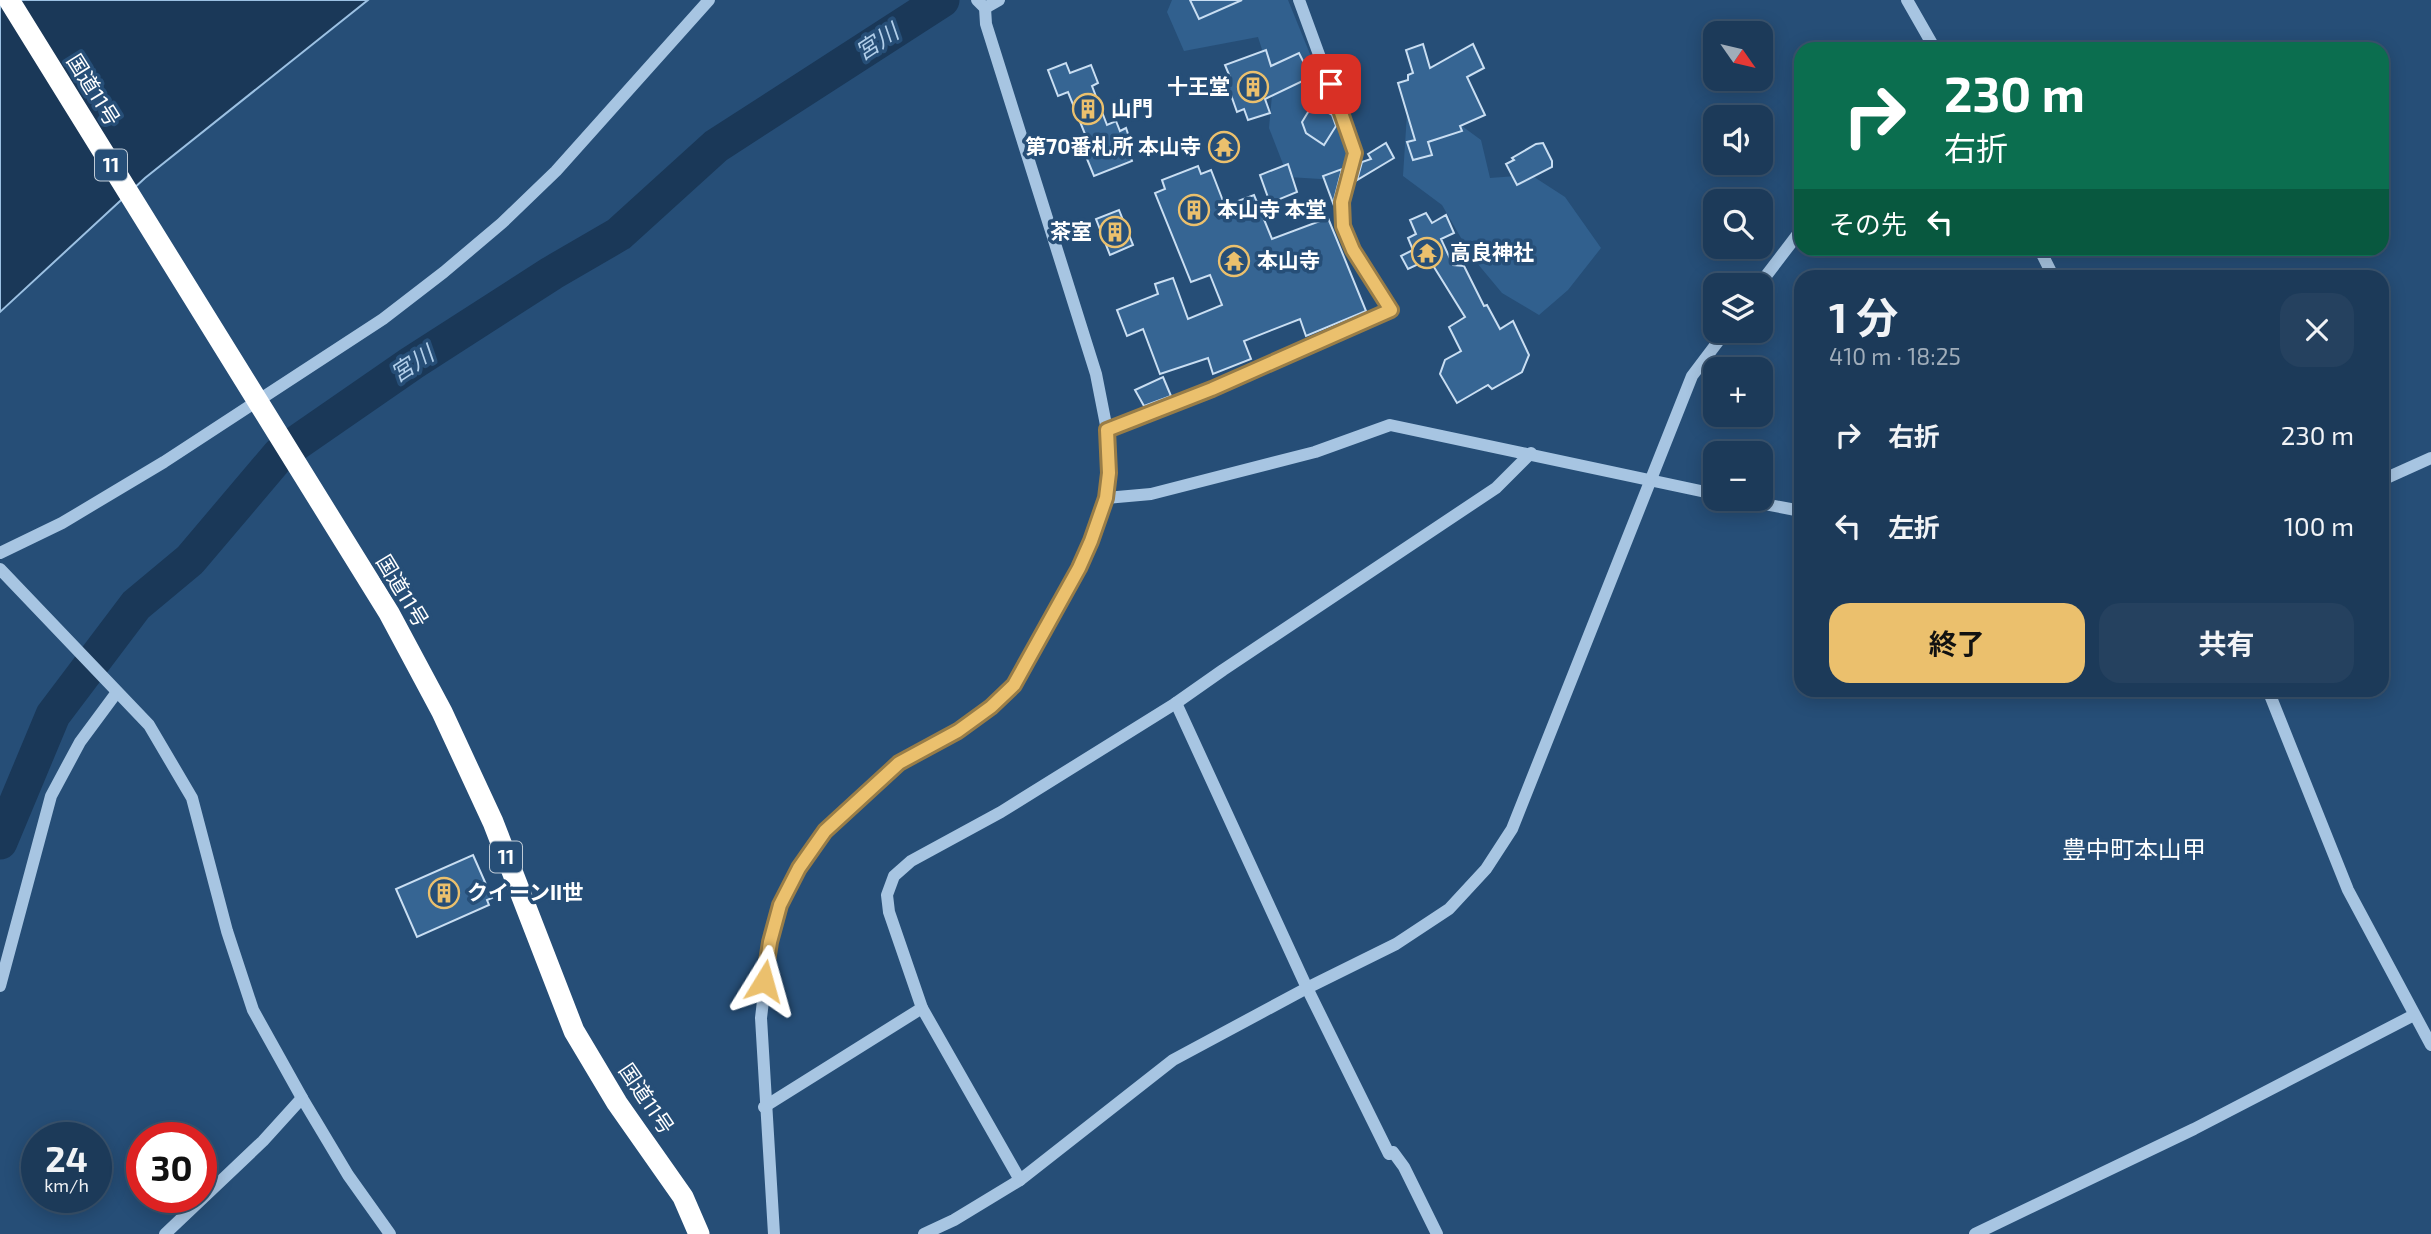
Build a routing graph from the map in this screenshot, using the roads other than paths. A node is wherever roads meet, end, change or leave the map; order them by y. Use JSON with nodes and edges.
{"nodes":[{"id":1,"x":9,"y":0,"type":"edge"},
{"id":2,"x":709,"y":0,"type":"edge"},
{"id":3,"x":999,"y":0,"type":"edge"},
{"id":4,"x":1907,"y":0,"type":"edge"},
{"id":5,"x":1301,"y":1,"type":"edge"},
{"id":6,"x":980,"y":3,"type":"edge"},
{"id":7,"x":1931,"y":42,"type":"edge"},
{"id":8,"x":1794,"y":239,"type":"edge"},
{"id":9,"x":1768,"y":273,"type":"edge"},
{"id":10,"x":1717,"y":343,"type":"edge"},
{"id":11,"x":261,"y":405,"type":"junction"},
{"id":12,"x":1107,"y":430,"type":"junction"},
{"id":13,"x":1531,"y":453,"type":"junction"},
{"id":14,"x":2431,"y":458,"type":"edge"},
{"id":15,"x":2389,"y":477,"type":"edge"},
{"id":16,"x":1649,"y":481,"type":"junction"},
{"id":17,"x":1703,"y":492,"type":"edge"},
{"id":18,"x":1106,"y":498,"type":"junction"},
{"id":19,"x":1773,"y":506,"type":"edge"},
{"id":20,"x":1794,"y":510,"type":"edge"},
{"id":21,"x":0,"y":553,"type":"edge"},
{"id":22,"x":0,"y":569,"type":"edge"},
{"id":23,"x":117,"y":692,"type":"junction"},
{"id":24,"x":2270,"y":697,"type":"edge"},
{"id":25,"x":1176,"y":703,"type":"junction"},
{"id":26,"x":0,"y":986,"type":"edge"},
{"id":27,"x":1307,"y":988,"type":"junction"},
{"id":28,"x":922,"y":1008,"type":"junction"},
{"id":29,"x":2421,"y":1020,"type":"edge"},
{"id":30,"x":2431,"y":1045,"type":"edge"},
{"id":31,"x":302,"y":1098,"type":"junction"},
{"id":32,"x":764,"y":1107,"type":"junction"},
{"id":33,"x":1020,"y":1180,"type":"junction"},
{"id":34,"x":166,"y":1234,"type":"edge"},
{"id":35,"x":390,"y":1234,"type":"edge"},
{"id":36,"x":699,"y":1234,"type":"edge"},
{"id":37,"x":774,"y":1234,"type":"edge"},
{"id":38,"x":924,"y":1234,"type":"edge"},
{"id":39,"x":1437,"y":1234,"type":"edge"},
{"id":40,"x":1975,"y":1234,"type":"edge"}],
"edges":[{"from":1,"to":11,"type":"highway","name":"国道11号","number":"11"},
{"from":2,"to":11,"type":"street"},
{"from":3,"to":6,"type":"street"},
{"from":4,"to":7,"type":"street"},
{"from":5,"to":12,"type":"street"},
{"from":6,"to":12,"type":"street"},
{"from":8,"to":9,"type":"street"},
{"from":10,"to":16,"type":"street"},
{"from":11,"to":21,"type":"street"},
{"from":11,"to":36,"type":"highway","name":"国道11号","number":"11"},
{"from":12,"to":18,"type":"street"},
{"from":13,"to":16,"type":"street"},
{"from":13,"to":18,"type":"street"},
{"from":13,"to":25,"type":"street"},
{"from":14,"to":15,"type":"street"},
{"from":16,"to":17,"type":"street"},
{"from":16,"to":27,"type":"street"},
{"from":18,"to":32,"type":"street"},
{"from":19,"to":20,"type":"street"},
{"from":22,"to":23,"type":"street"},
{"from":23,"to":26,"type":"street"},
{"from":23,"to":31,"type":"street"},
{"from":24,"to":29,"type":"street"},
{"from":25,"to":27,"type":"street"},
{"from":25,"to":28,"type":"street"},
{"from":27,"to":33,"type":"street"},
{"from":27,"to":39,"type":"street"},
{"from":28,"to":32,"type":"street"},
{"from":28,"to":33,"type":"street"},
{"from":29,"to":30,"type":"street"},
{"from":29,"to":40,"type":"street"},
{"from":31,"to":34,"type":"street"},
{"from":31,"to":35,"type":"street"},
{"from":32,"to":37,"type":"street"},
{"from":33,"to":38,"type":"street"}]}
